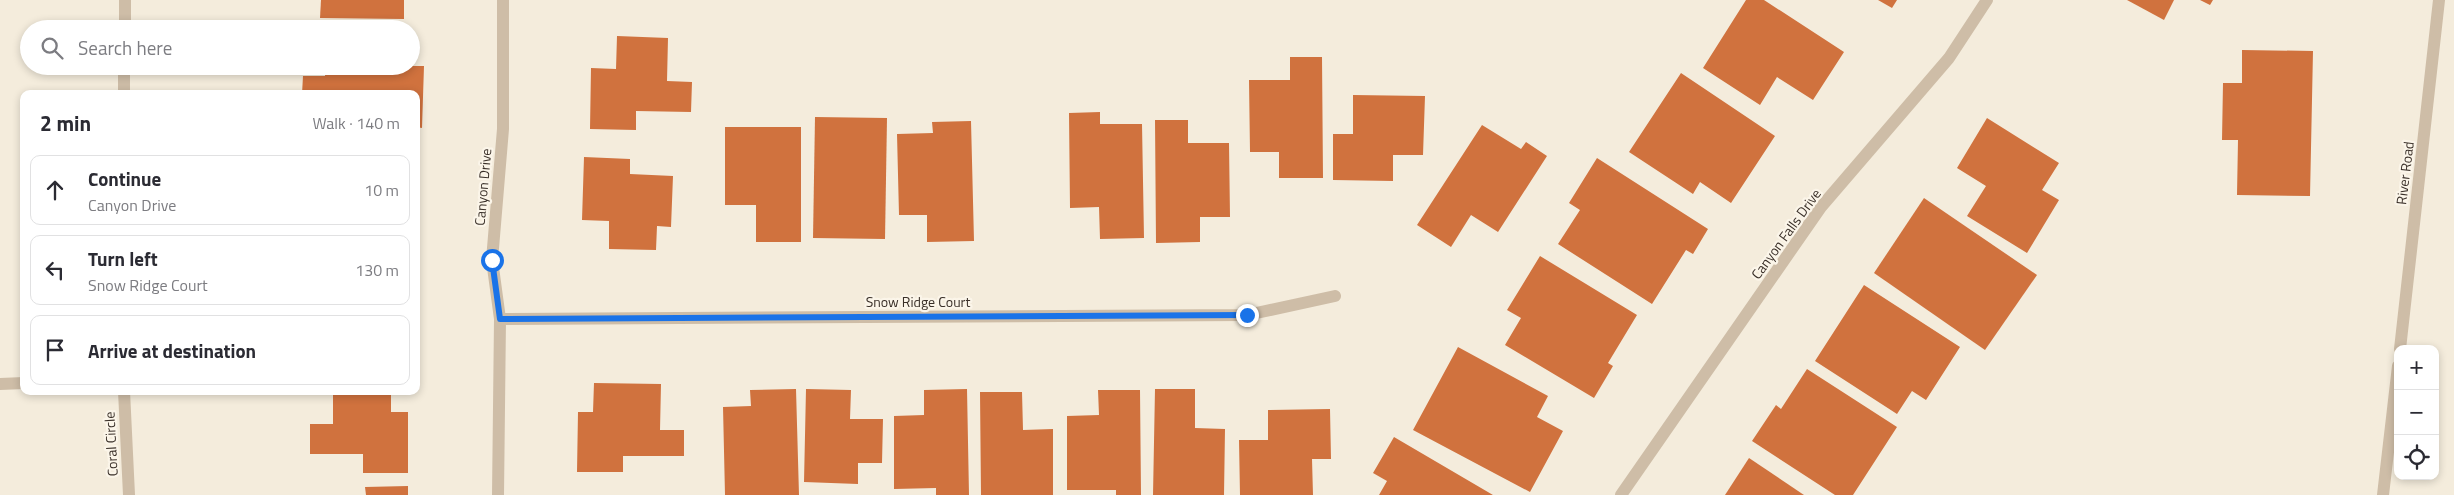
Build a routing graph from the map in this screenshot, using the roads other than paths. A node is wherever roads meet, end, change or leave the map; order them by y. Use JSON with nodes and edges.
{"nodes":[{"id":1,"x":125,"y":0,"type":"edge"},
{"id":2,"x":503,"y":0,"type":"edge"},
{"id":3,"x":1987,"y":0,"type":"edge"},
{"id":4,"x":2439,"y":0,"type":"edge"},
{"id":5,"x":125,"y":20,"type":"edge"},
{"id":6,"x":124,"y":75,"type":"edge"},
{"id":7,"x":124,"y":90,"type":"edge"},
{"id":8,"x":1335,"y":296,"type":"dead end"},
{"id":9,"x":500,"y":319,"type":"junction"},
{"id":10,"x":2400,"y":345,"type":"edge"},
{"id":11,"x":0,"y":384,"type":"edge"},
{"id":12,"x":20,"y":384,"type":"edge"},
{"id":13,"x":2395,"y":390,"type":"edge"},
{"id":14,"x":124,"y":395,"type":"edge"},
{"id":15,"x":128,"y":495,"type":"edge"},
{"id":16,"x":498,"y":495,"type":"edge"},
{"id":17,"x":1621,"y":495,"type":"edge"},
{"id":18,"x":2383,"y":495,"type":"edge"}],
"edges":[{"from":1,"to":5,"type":"street"},
{"from":2,"to":9,"type":"street","name":"Canyon Drive"},
{"from":3,"to":17,"type":"street","name":"Canyon Falls Drive"},
{"from":4,"to":10,"type":"street","name":"River Road"},
{"from":6,"to":7,"type":"street"},
{"from":8,"to":9,"type":"street","name":"Snow Ridge Court"},
{"from":9,"to":16,"type":"street","name":"Canyon Drive"},
{"from":11,"to":12,"type":"street"},
{"from":13,"to":18,"type":"street"},
{"from":14,"to":15,"type":"street","name":"Coral Circle"}]}
